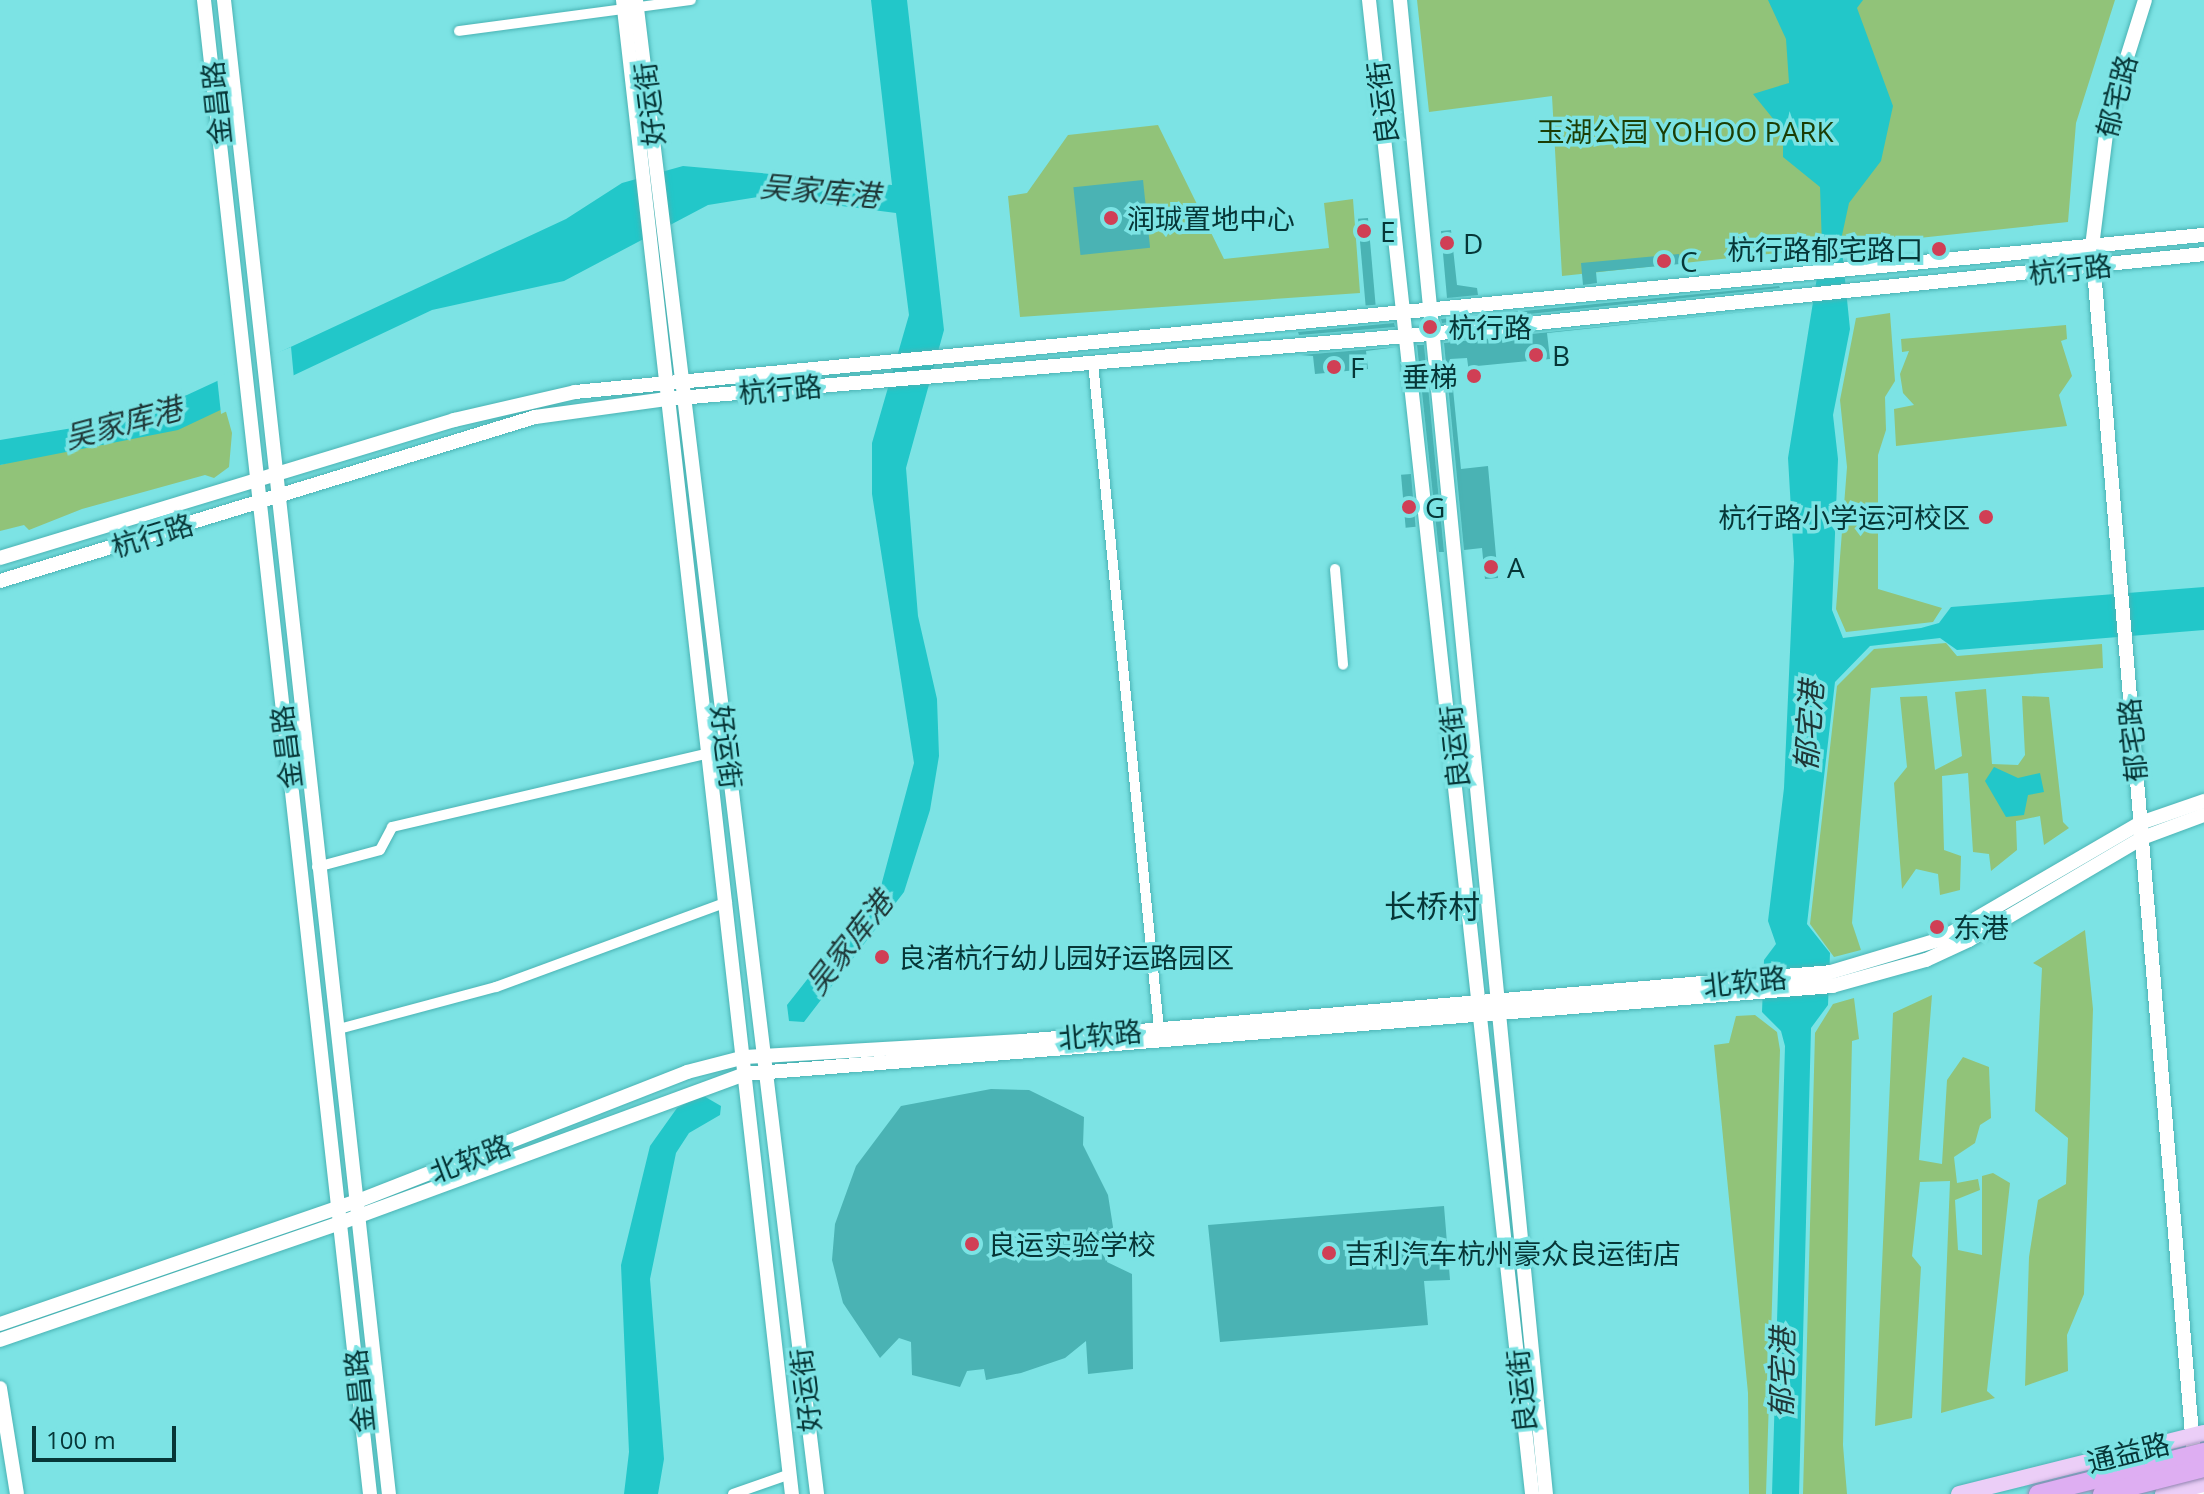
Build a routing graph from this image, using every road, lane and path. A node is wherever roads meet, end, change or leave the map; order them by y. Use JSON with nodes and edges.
{"nodes":[{"id":1,"x":204,"y":0,"type":"edge"},
{"id":2,"x":224,"y":0,"type":"edge"},
{"id":3,"x":691,"y":0,"type":"edge"},
{"id":4,"x":1369,"y":0,"type":"edge"},
{"id":5,"x":1400,"y":0,"type":"edge"},
{"id":6,"x":2145,"y":0,"type":"edge"},
{"id":7,"x":630,"y":4,"type":"edge"},
{"id":8,"x":459,"y":31,"type":"dead end"},
{"id":9,"x":2204,"y":235,"type":"edge"},
{"id":10,"x":2092,"y":246,"type":"junction"},
{"id":11,"x":2204,"y":254,"type":"edge"},
{"id":12,"x":2093,"y":267,"type":"junction"},
{"id":13,"x":1428,"y":314,"type":"junction"},
{"id":14,"x":1405,"y":316,"type":"junction"},
{"id":15,"x":1430,"y":334,"type":"junction"},
{"id":16,"x":1406,"y":336,"type":"junction"},
{"id":17,"x":1093,"y":363,"type":"junction"},
{"id":18,"x":674,"y":380,"type":"junction"},
{"id":19,"x":688,"y":397,"type":"junction"},
{"id":20,"x":667,"y":399,"type":"junction"},
{"id":21,"x":278,"y":473,"type":"junction"},
{"id":22,"x":257,"y":484,"type":"junction"},
{"id":23,"x":279,"y":492,"type":"junction"},
{"id":24,"x":258,"y":504,"type":"junction"},
{"id":25,"x":0,"y":558,"type":"edge"},
{"id":26,"x":1335,"y":569,"type":"dead end"},
{"id":27,"x":0,"y":581,"type":"edge"},
{"id":28,"x":1343,"y":665,"type":"dead end"},
{"id":29,"x":709,"y":753,"type":"junction"},
{"id":30,"x":2204,"y":801,"type":"edge"},
{"id":31,"x":2204,"y":815,"type":"edge"},
{"id":32,"x":2141,"y":830,"type":"junction"},
{"id":33,"x":317,"y":867,"type":"junction"},
{"id":34,"x":727,"y":902,"type":"junction"},
{"id":35,"x":1497,"y":1009,"type":"junction"},
{"id":36,"x":1481,"y":1011,"type":"junction"},
{"id":37,"x":339,"y":1029,"type":"junction"},
{"id":38,"x":1159,"y":1029,"type":"junction"},
{"id":39,"x":765,"y":1056,"type":"junction"},
{"id":40,"x":745,"y":1057,"type":"junction"},
{"id":41,"x":767,"y":1071,"type":"junction"},
{"id":42,"x":744,"y":1074,"type":"junction"},
{"id":43,"x":337,"y":1205,"type":"junction"},
{"id":44,"x":358,"y":1208,"type":"junction"},
{"id":45,"x":340,"y":1223,"type":"junction"},
{"id":46,"x":0,"y":1324,"type":"edge"},
{"id":47,"x":0,"y":1340,"type":"edge"},
{"id":48,"x":0,"y":1388,"type":"edge"},
{"id":49,"x":2198,"y":1435,"type":"edge"},
{"id":50,"x":2204,"y":1452,"type":"edge"},
{"id":51,"x":790,"y":1474,"type":"junction"},
{"id":52,"x":2200,"y":1483,"type":"edge"},
{"id":53,"x":17,"y":1494,"type":"edge"},
{"id":54,"x":370,"y":1494,"type":"edge"},
{"id":55,"x":389,"y":1494,"type":"edge"},
{"id":56,"x":733,"y":1494,"type":"edge"},
{"id":57,"x":792,"y":1494,"type":"edge"},
{"id":58,"x":817,"y":1494,"type":"edge"},
{"id":59,"x":1532,"y":1494,"type":"edge"},
{"id":60,"x":1546,"y":1494,"type":"edge"},
{"id":61,"x":1959,"y":1494,"type":"edge"},
{"id":62,"x":2038,"y":1494,"type":"edge"},
{"id":63,"x":2102,"y":1494,"type":"edge"},
{"id":64,"x":2163,"y":1494,"type":"edge"}],
"edges":[{"from":1,"to":22,"type":"main road","name":"金昌路"},
{"from":2,"to":21,"type":"main road","name":"金昌路"},
{"from":3,"to":7,"type":"street"},
{"from":4,"to":14,"type":"main road","name":"良运街"},
{"from":5,"to":13,"type":"main road","name":"良运街"},
{"from":6,"to":10,"type":"main road","name":"郁宅路"},
{"from":7,"to":8,"type":"street"},
{"from":7,"to":18,"type":"main road","name":"好运街"},
{"from":9,"to":10,"type":"main road","name":"杭行路"},
{"from":10,"to":12,"type":"main road","name":"郁宅路"},
{"from":10,"to":13,"type":"main road","name":"杭行路"},
{"from":11,"to":12,"type":"main road","name":"杭行路"},
{"from":12,"to":15,"type":"main road","name":"杭行路"},
{"from":12,"to":32,"type":"main road","name":"郁宅路"},
{"from":13,"to":14,"type":"main road","name":"杭行路"},
{"from":13,"to":15,"type":"main road","name":"良运街"},
{"from":14,"to":16,"type":"main road","name":"良运街"},
{"from":14,"to":18,"type":"main road","name":"杭行路"},
{"from":15,"to":16,"type":"main road","name":"杭行路"},
{"from":15,"to":35,"type":"main road","name":"良运街"},
{"from":16,"to":17,"type":"main road","name":"杭行路"},
{"from":16,"to":36,"type":"main road","name":"良运街"},
{"from":17,"to":19,"type":"main road","name":"杭行路"},
{"from":17,"to":38,"type":"street"},
{"from":18,"to":19,"type":"main road","name":"好运街"},
{"from":18,"to":20,"type":"main road","name":"好运街"},
{"from":18,"to":21,"type":"main road","name":"杭行路"},
{"from":19,"to":20,"type":"main road","name":"杭行路"},
{"from":19,"to":39,"type":"main road","name":"好运街"},
{"from":20,"to":23,"type":"main road","name":"杭行路"},
{"from":20,"to":29,"type":"main road","name":"好运街"},
{"from":21,"to":22,"type":"main road","name":"杭行路"},
{"from":21,"to":23,"type":"main road","name":"金昌路"},
{"from":22,"to":24,"type":"main road","name":"金昌路"},
{"from":22,"to":25,"type":"main road","name":"杭行路"},
{"from":23,"to":24,"type":"main road","name":"杭行路"},
{"from":23,"to":33,"type":"main road","name":"金昌路"},
{"from":24,"to":27,"type":"main road","name":"杭行路"},
{"from":24,"to":43,"type":"main road","name":"金昌路"},
{"from":26,"to":28,"type":"street"},
{"from":29,"to":33,"type":"street"},
{"from":29,"to":34,"type":"main road","name":"好运街"},
{"from":30,"to":32,"type":"main road","name":"北软路"},
{"from":31,"to":32,"type":"main road","name":"北软路"},
{"from":32,"to":35,"type":"main road","name":"北软路"},
{"from":32,"to":49,"type":"main road","name":"郁宅路"},
{"from":33,"to":37,"type":"main road","name":"金昌路"},
{"from":34,"to":37,"type":"street"},
{"from":34,"to":40,"type":"main road","name":"好运街"},
{"from":35,"to":36,"type":"main road","name":"北软路"},
{"from":35,"to":60,"type":"main road","name":"良运街"},
{"from":36,"to":38,"type":"main road","name":"北软路"},
{"from":36,"to":41,"type":"main road","name":"北软路"},
{"from":36,"to":59,"type":"main road","name":"良运街"},
{"from":37,"to":44,"type":"main road","name":"金昌路"},
{"from":38,"to":39,"type":"main road","name":"北软路"},
{"from":39,"to":40,"type":"main road","name":"北软路"},
{"from":39,"to":41,"type":"main road","name":"好运街"},
{"from":40,"to":42,"type":"main road","name":"好运街"},
{"from":40,"to":44,"type":"main road","name":"北软路"},
{"from":41,"to":42,"type":"main road","name":"北软路"},
{"from":41,"to":58,"type":"main road","name":"好运街"},
{"from":42,"to":44,"type":"main road","name":"北软路"},
{"from":42,"to":51,"type":"main road","name":"好运街"},
{"from":43,"to":44,"type":"main road","name":"北软路"},
{"from":43,"to":45,"type":"main road","name":"金昌路"},
{"from":43,"to":46,"type":"main road","name":"北软路"},
{"from":44,"to":45,"type":"main road","name":"北软路"},
{"from":44,"to":55,"type":"main road","name":"金昌路"},
{"from":45,"to":47,"type":"main road","name":"北软路"},
{"from":45,"to":54,"type":"main road","name":"金昌路"},
{"from":48,"to":53,"type":"main road"},
{"from":49,"to":52,"type":"main road","name":"郁宅路"},
{"from":49,"to":61,"type":"main road","name":"通益路"},
{"from":50,"to":62,"type":"highway","bridge":true},
{"from":51,"to":56,"type":"street"},
{"from":51,"to":57,"type":"main road","name":"好运街"},
{"from":52,"to":63,"type":"highway","bridge":true},
{"from":52,"to":64,"type":"main road","name":"通益路"}]}
